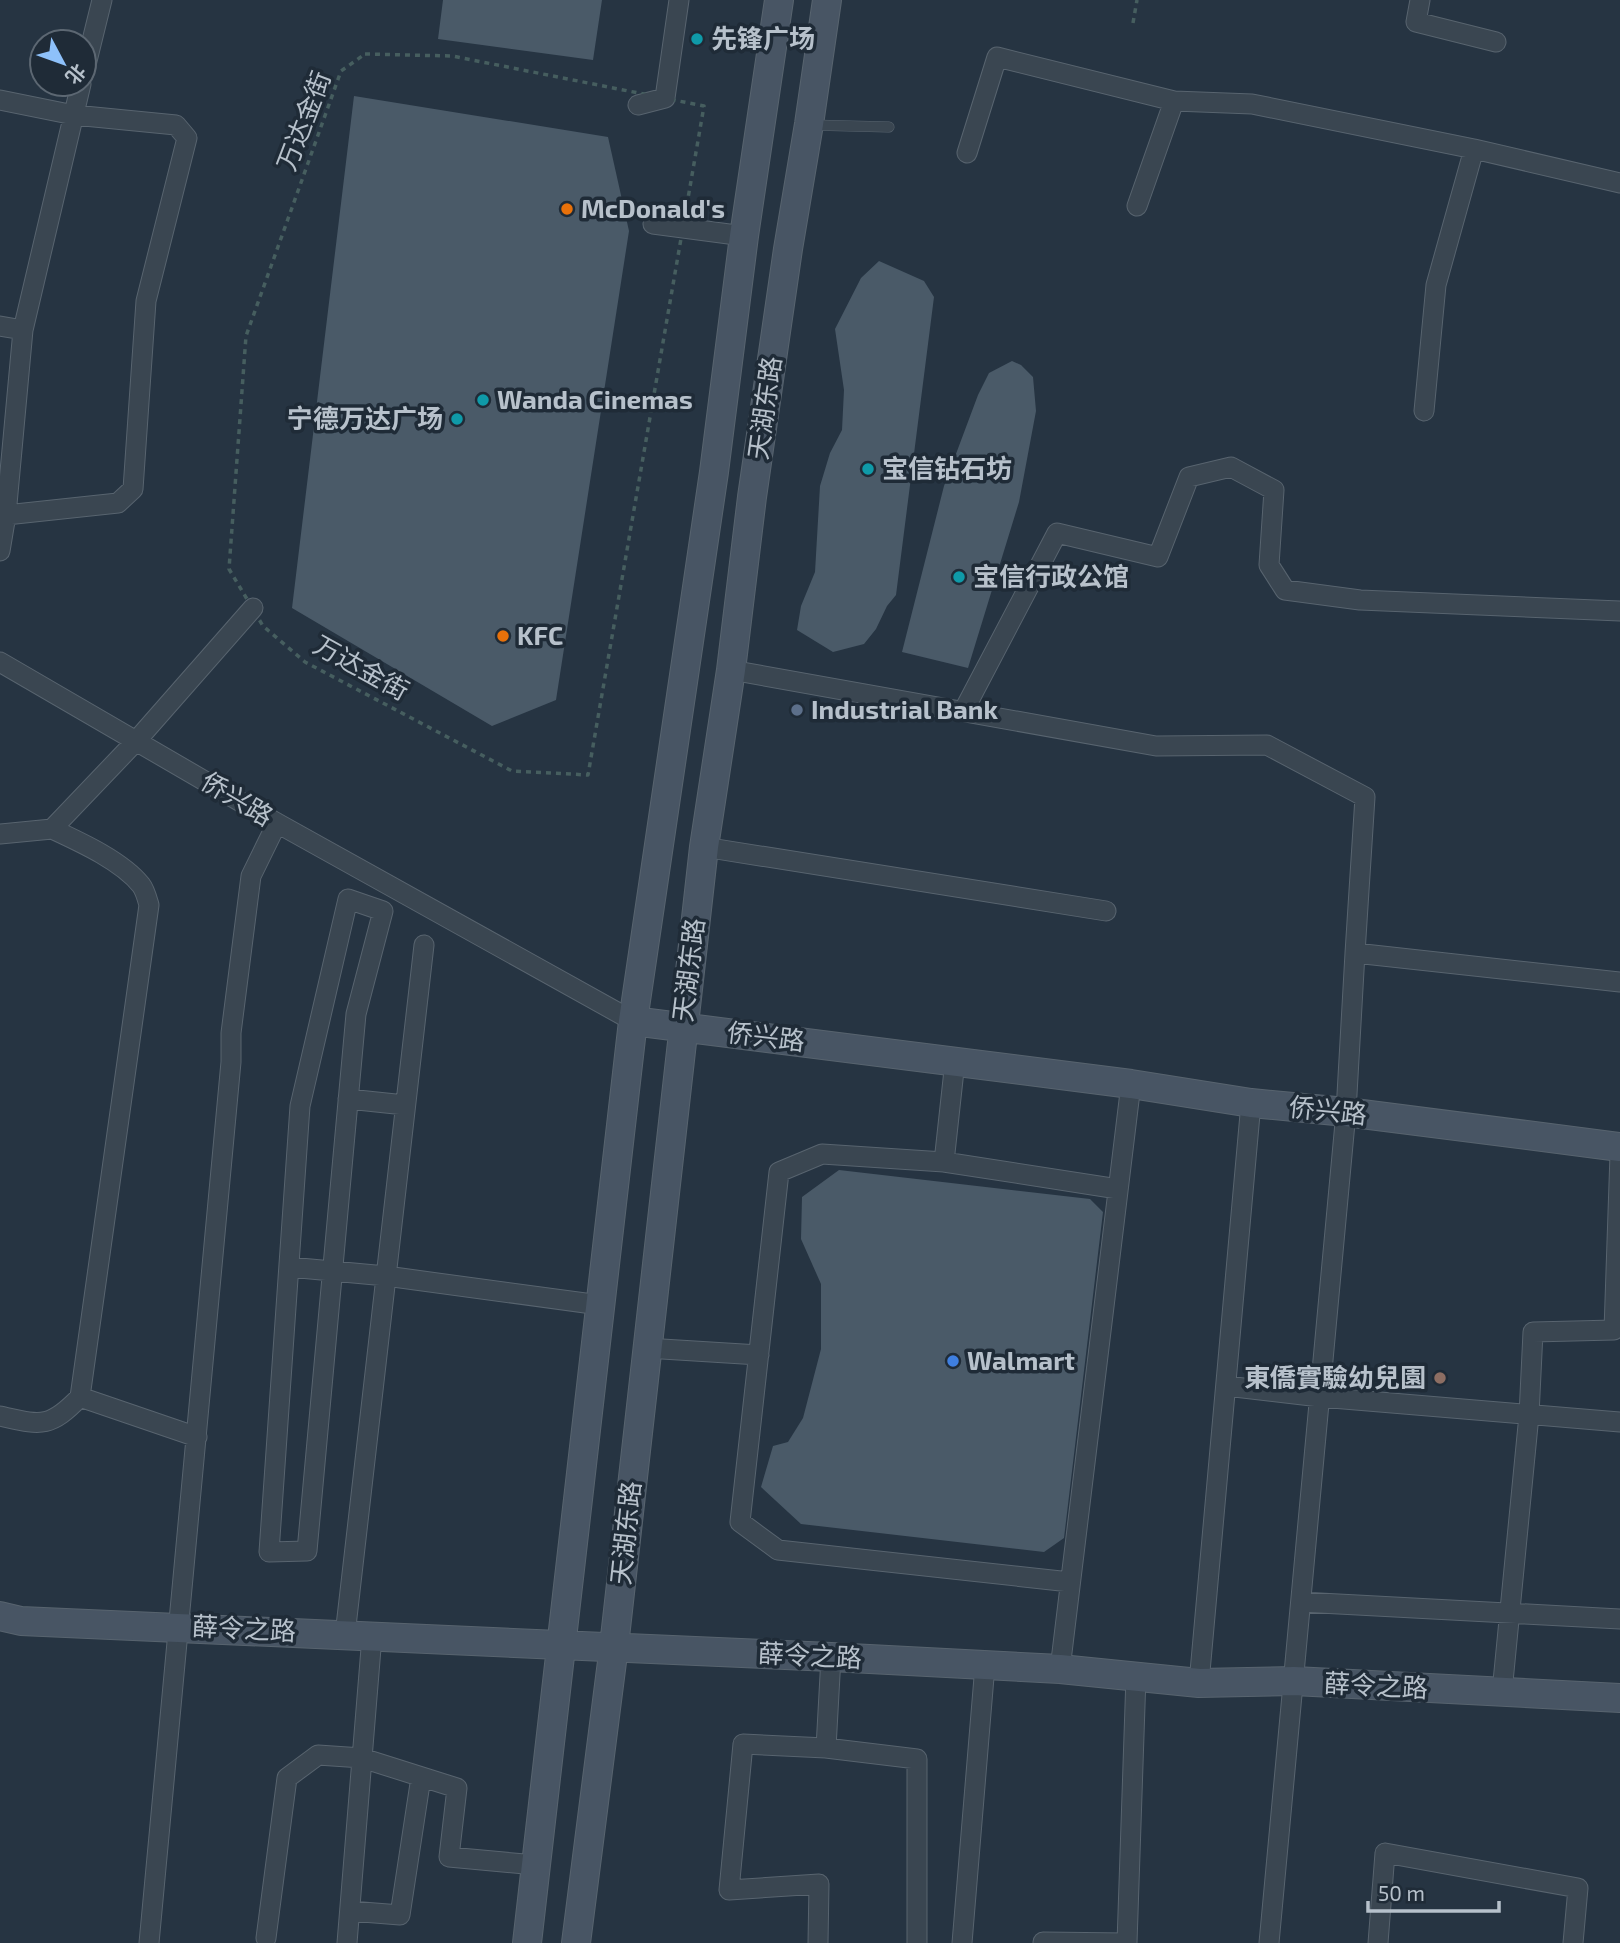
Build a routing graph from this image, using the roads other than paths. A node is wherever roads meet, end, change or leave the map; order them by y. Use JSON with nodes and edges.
{"nodes":[{"id":1,"x":102,"y":0,"type":"edge"},
{"id":2,"x":679,"y":0,"type":"edge"},
{"id":3,"x":779,"y":0,"type":"edge"},
{"id":4,"x":827,"y":0,"type":"edge"},
{"id":5,"x":1420,"y":0,"type":"edge"},
{"id":6,"x":95,"y":28,"type":"edge"},
{"id":7,"x":1496,"y":42,"type":"dead end"},
{"id":8,"x":78,"y":98,"type":"edge"},
{"id":9,"x":0,"y":100,"type":"edge"},
{"id":10,"x":1174,"y":101,"type":"junction"},
{"id":11,"x":638,"y":105,"type":"dead end"},
{"id":12,"x":74,"y":115,"type":"junction"},
{"id":13,"x":809,"y":124,"type":"junction"},
{"id":14,"x":889,"y":127,"type":"dead end"},
{"id":15,"x":1474,"y":149,"type":"junction"},
{"id":16,"x":967,"y":153,"type":"dead end"},
{"id":17,"x":1620,"y":183,"type":"edge"},
{"id":18,"x":1137,"y":206,"type":"dead end"},
{"id":19,"x":653,"y":223,"type":"dead end"},
{"id":20,"x":744,"y":236,"type":"junction"},
{"id":21,"x":0,"y":327,"type":"edge"},
{"id":22,"x":23,"y":330,"type":"junction"},
{"id":23,"x":1424,"y":411,"type":"dead end"},
{"id":24,"x":6,"y":516,"type":"junction"},
{"id":25,"x":0,"y":551,"type":"edge"},
{"id":26,"x":253,"y":608,"type":"road end"},
{"id":27,"x":1620,"y":611,"type":"edge"},
{"id":28,"x":0,"y":662,"type":"edge"},
{"id":29,"x":731,"y":670,"type":"junction"},
{"id":30,"x":964,"y":710,"type":"junction"},
{"id":31,"x":137,"y":740,"type":"junction"},
{"id":32,"x":277,"y":823,"type":"junction"},
{"id":33,"x":52,"y":829,"type":"junction"},
{"id":34,"x":0,"y":834,"type":"edge"},
{"id":35,"x":704,"y":847,"type":"junction"},
{"id":36,"x":1105,"y":911,"type":"dead end"},
{"id":37,"x":424,"y":945,"type":"dead end"},
{"id":38,"x":1355,"y":953,"type":"junction"},
{"id":39,"x":1620,"y":982,"type":"edge"},
{"id":40,"x":633,"y":1021,"type":"junction"},
{"id":41,"x":682,"y":1027,"type":"junction"},
{"id":42,"x":955,"y":1061,"type":"junction"},
{"id":43,"x":1131,"y":1084,"type":"junction"},
{"id":44,"x":348,"y":1099,"type":"junction"},
{"id":45,"x":1251,"y":1103,"type":"junction"},
{"id":46,"x":405,"y":1105,"type":"junction"},
{"id":47,"x":1346,"y":1112,"type":"junction"},
{"id":48,"x":1620,"y":1147,"type":"edge"},
{"id":49,"x":1620,"y":1154,"type":"edge"},
{"id":50,"x":944,"y":1162,"type":"junction"},
{"id":51,"x":1118,"y":1189,"type":"junction"},
{"id":52,"x":289,"y":1267,"type":"junction"},
{"id":53,"x":332,"y":1271,"type":"junction"},
{"id":54,"x":386,"y":1276,"type":"junction"},
{"id":55,"x":600,"y":1305,"type":"junction"},
{"id":56,"x":646,"y":1348,"type":"junction"},
{"id":57,"x":759,"y":1355,"type":"junction"},
{"id":58,"x":1226,"y":1386,"type":"junction"},
{"id":59,"x":80,"y":1396,"type":"junction"},
{"id":60,"x":1320,"y":1397,"type":"junction"},
{"id":61,"x":1529,"y":1415,"type":"junction"},
{"id":62,"x":0,"y":1416,"type":"edge"},
{"id":63,"x":1620,"y":1422,"type":"edge"},
{"id":64,"x":197,"y":1437,"type":"junction"},
{"id":65,"x":1070,"y":1582,"type":"junction"},
{"id":66,"x":1301,"y":1602,"type":"junction"},
{"id":67,"x":1510,"y":1612,"type":"junction"},
{"id":68,"x":0,"y":1616,"type":"edge"},
{"id":69,"x":1620,"y":1619,"type":"edge"},
{"id":70,"x":179,"y":1626,"type":"junction"},
{"id":71,"x":359,"y":1635,"type":"junction"},
{"id":72,"x":561,"y":1645,"type":"junction"},
{"id":73,"x":614,"y":1646,"type":"junction"},
{"id":74,"x":831,"y":1657,"type":"junction"},
{"id":75,"x":985,"y":1665,"type":"junction"},
{"id":76,"x":1060,"y":1669,"type":"junction"},
{"id":77,"x":1136,"y":1676,"type":"junction"},
{"id":78,"x":1294,"y":1681,"type":"junction"},
{"id":79,"x":1199,"y":1683,"type":"junction"},
{"id":80,"x":1502,"y":1692,"type":"junction"},
{"id":81,"x":1620,"y":1699,"type":"edge"},
{"id":82,"x":827,"y":1748,"type":"junction"},
{"id":83,"x":362,"y":1758,"type":"junction"},
{"id":84,"x":421,"y":1777,"type":"junction"},
{"id":85,"x":536,"y":1865,"type":"junction"},
{"id":86,"x":350,"y":1911,"type":"junction"},
{"id":87,"x":266,"y":1938,"type":"dead end"},
{"id":88,"x":1043,"y":1942,"type":"edge"},
{"id":89,"x":149,"y":1943,"type":"edge"},
{"id":90,"x":347,"y":1943,"type":"edge"},
{"id":91,"x":527,"y":1943,"type":"edge"},
{"id":92,"x":576,"y":1943,"type":"edge"},
{"id":93,"x":818,"y":1943,"type":"edge"},
{"id":94,"x":917,"y":1943,"type":"edge"},
{"id":95,"x":962,"y":1943,"type":"edge"},
{"id":96,"x":1127,"y":1943,"type":"edge"},
{"id":97,"x":1269,"y":1943,"type":"edge"},
{"id":98,"x":1378,"y":1943,"type":"edge"},
{"id":99,"x":1573,"y":1943,"type":"edge"}],
"edges":[{"from":1,"to":6,"type":"street"},
{"from":2,"to":11,"type":"street"},
{"from":3,"to":20,"type":"main road","name":"天湖东路"},
{"from":4,"to":13,"type":"main road","name":"天湖东路"},
{"from":5,"to":7,"type":"street"},
{"from":8,"to":12,"type":"street"},
{"from":9,"to":12,"type":"street"},
{"from":10,"to":15,"type":"street"},
{"from":10,"to":16,"type":"street"},
{"from":10,"to":18,"type":"street"},
{"from":12,"to":22,"type":"street"},
{"from":12,"to":24,"type":"street"},
{"from":13,"to":14,"type":"lane"},
{"from":13,"to":29,"type":"main road","name":"天湖东路"},
{"from":15,"to":17,"type":"street"},
{"from":15,"to":23,"type":"street"},
{"from":19,"to":20,"type":"street"},
{"from":20,"to":40,"type":"main road","name":"天湖东路"},
{"from":21,"to":22,"type":"street"},
{"from":22,"to":24,"type":"street"},
{"from":24,"to":25,"type":"street"},
{"from":26,"to":31,"type":"street"},
{"from":27,"to":30,"type":"street"},
{"from":28,"to":31,"type":"street","name":"侨兴路"},
{"from":29,"to":30,"type":"street"},
{"from":29,"to":35,"type":"main road","name":"天湖东路"},
{"from":30,"to":38,"type":"street"},
{"from":31,"to":32,"type":"street","name":"侨兴路"},
{"from":31,"to":33,"type":"street"},
{"from":32,"to":40,"type":"street","name":"侨兴路"},
{"from":32,"to":64,"type":"street"},
{"from":33,"to":34,"type":"street"},
{"from":33,"to":59,"type":"street"},
{"from":35,"to":36,"type":"street"},
{"from":35,"to":41,"type":"main road","name":"天湖东路"},
{"from":37,"to":46,"type":"street"},
{"from":38,"to":39,"type":"street"},
{"from":38,"to":47,"type":"street"},
{"from":40,"to":41,"type":"main road","name":"侨兴路"},
{"from":40,"to":55,"type":"main road","name":"天湖东路"},
{"from":41,"to":42,"type":"main road","name":"侨兴路"},
{"from":41,"to":56,"type":"main road","name":"天湖东路"},
{"from":42,"to":43,"type":"main road","name":"侨兴路"},
{"from":42,"to":50,"type":"street"},
{"from":43,"to":45,"type":"main road","name":"侨兴路"},
{"from":43,"to":51,"type":"street"},
{"from":44,"to":46,"type":"street"},
{"from":44,"to":52,"type":"street"},
{"from":44,"to":53,"type":"street"},
{"from":45,"to":47,"type":"main road","name":"侨兴路"},
{"from":45,"to":58,"type":"street"},
{"from":46,"to":54,"type":"street"},
{"from":47,"to":48,"type":"main road","name":"侨兴路"},
{"from":47,"to":60,"type":"street"},
{"from":49,"to":61,"type":"street"},
{"from":50,"to":51,"type":"street"},
{"from":50,"to":57,"type":"street"},
{"from":51,"to":65,"type":"street"},
{"from":52,"to":53,"type":"street"},
{"from":52,"to":53,"type":"street"},
{"from":53,"to":54,"type":"street"},
{"from":54,"to":55,"type":"street"},
{"from":54,"to":71,"type":"street"},
{"from":55,"to":72,"type":"main road","name":"天湖东路"},
{"from":56,"to":57,"type":"street"},
{"from":56,"to":73,"type":"main road","name":"天湖东路"},
{"from":57,"to":65,"type":"street"},
{"from":58,"to":60,"type":"street"},
{"from":58,"to":79,"type":"street"},
{"from":59,"to":62,"type":"street"},
{"from":59,"to":64,"type":"street"},
{"from":60,"to":61,"type":"street"},
{"from":60,"to":66,"type":"street"},
{"from":61,"to":63,"type":"street"},
{"from":61,"to":67,"type":"street"},
{"from":64,"to":70,"type":"street"},
{"from":65,"to":76,"type":"street"},
{"from":66,"to":67,"type":"street"},
{"from":66,"to":78,"type":"street"},
{"from":67,"to":69,"type":"street"},
{"from":67,"to":80,"type":"street"},
{"from":68,"to":70,"type":"main road","name":"薛令之路"},
{"from":70,"to":71,"type":"main road","name":"薛令之路"},
{"from":70,"to":89,"type":"street"},
{"from":71,"to":72,"type":"main road","name":"薛令之路"},
{"from":71,"to":83,"type":"street"},
{"from":72,"to":73,"type":"main road","name":"薛令之路"},
{"from":72,"to":85,"type":"main road","name":"天湖东路"},
{"from":73,"to":74,"type":"main road","name":"薛令之路"},
{"from":73,"to":92,"type":"main road","name":"天湖东路"},
{"from":74,"to":75,"type":"main road","name":"薛令之路"},
{"from":74,"to":82,"type":"street"},
{"from":75,"to":76,"type":"main road","name":"薛令之路"},
{"from":75,"to":95,"type":"street"},
{"from":76,"to":77,"type":"main road","name":"薛令之路"},
{"from":77,"to":79,"type":"main road","name":"薛令之路"},
{"from":77,"to":96,"type":"street"},
{"from":78,"to":79,"type":"main road","name":"薛令之路"},
{"from":78,"to":80,"type":"main road","name":"薛令之路"},
{"from":78,"to":97,"type":"street"},
{"from":80,"to":81,"type":"main road","name":"薛令之路"},
{"from":82,"to":93,"type":"street"},
{"from":82,"to":94,"type":"street"},
{"from":83,"to":84,"type":"street"},
{"from":83,"to":86,"type":"street"},
{"from":83,"to":87,"type":"street"},
{"from":84,"to":85,"type":"street"},
{"from":84,"to":86,"type":"street"},
{"from":85,"to":91,"type":"main road","name":"天湖东路"},
{"from":86,"to":90,"type":"street"},
{"from":88,"to":96,"type":"street"},
{"from":98,"to":99,"type":"street"}]}
